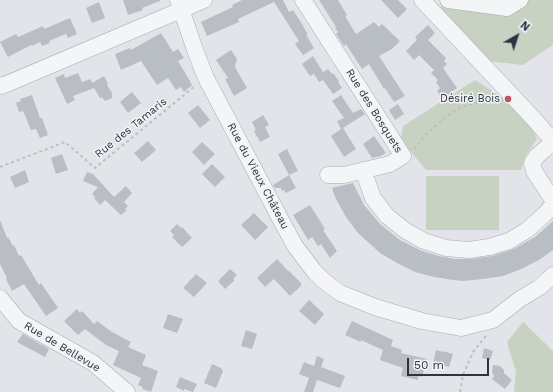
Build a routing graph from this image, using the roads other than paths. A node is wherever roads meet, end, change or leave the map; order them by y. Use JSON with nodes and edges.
{"nodes":[{"id":1,"x":204,"y":0,"type":"edge"},
{"id":2,"x":303,"y":0,"type":"edge"},
{"id":3,"x":422,"y":0,"type":"edge"},
{"id":4,"x":448,"y":0,"type":"edge"},
{"id":5,"x":520,"y":0,"type":"edge"},
{"id":6,"x":180,"y":5,"type":"edge"},
{"id":7,"x":0,"y":85,"type":"edge"},
{"id":8,"x":553,"y":141,"type":"edge"},
{"id":9,"x":363,"y":170,"type":"junction"},
{"id":10,"x":328,"y":175,"type":"dead end"},
{"id":11,"x":553,"y":200,"type":"edge"},
{"id":12,"x":553,"y":205,"type":"edge"},
{"id":13,"x":553,"y":275,"type":"edge"},
{"id":14,"x":0,"y":298,"type":"edge"},
{"id":15,"x":127,"y":392,"type":"edge"}],
"edges":[{"from":1,"to":6,"type":"street"},
{"from":2,"to":9,"type":"street","name":"Rue des Bosquets"},
{"from":3,"to":8,"type":"street"},
{"from":4,"to":5,"type":"street"},
{"from":6,"to":7,"type":"street"},
{"from":6,"to":13,"type":"street","name":"Rue du Vieux Château"},
{"from":8,"to":11,"type":"street"},
{"from":9,"to":10,"type":"street","name":"Rue des Bosquets"},
{"from":9,"to":12,"type":"street"},
{"from":14,"to":15,"type":"street","name":"Rue de Bellevue"}]}
